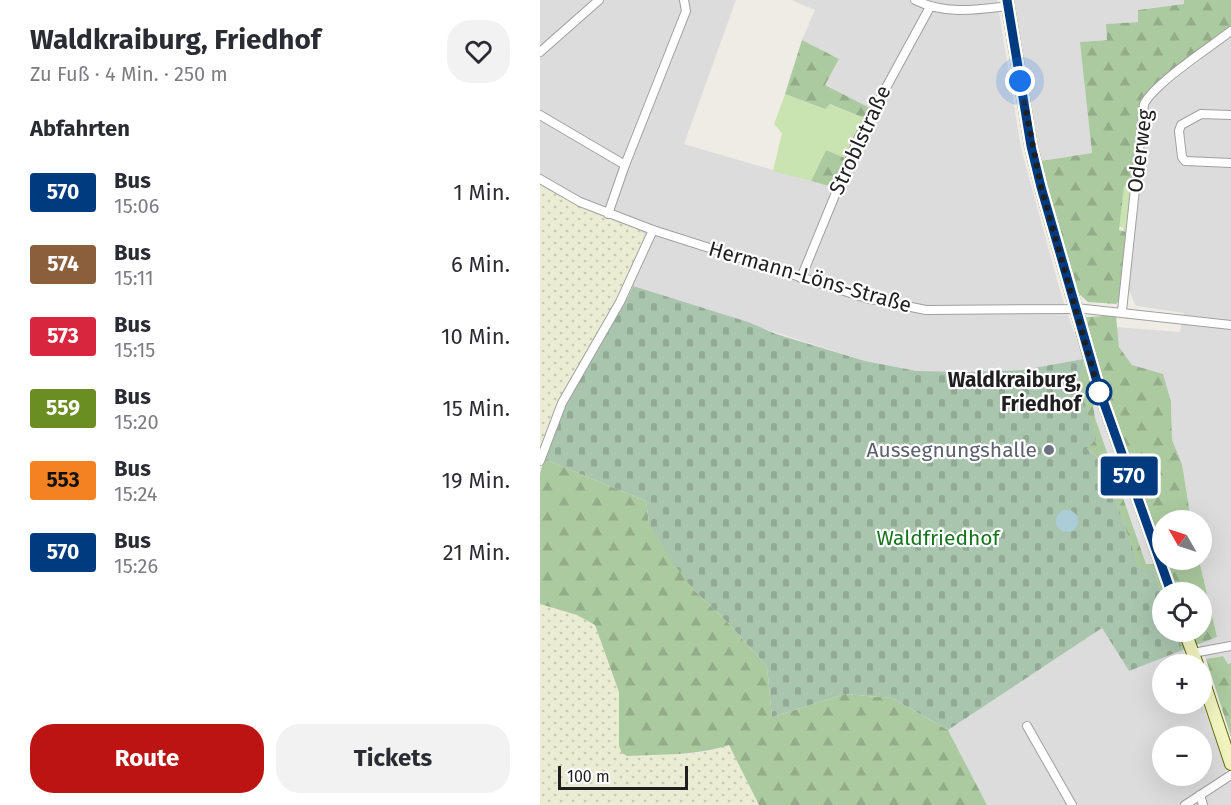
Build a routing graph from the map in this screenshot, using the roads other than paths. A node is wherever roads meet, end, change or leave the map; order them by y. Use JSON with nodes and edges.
{"nodes":[{"id":1,"x":599,"y":0,"type":"edge"},
{"id":2,"x":684,"y":0,"type":"edge"},
{"id":3,"x":915,"y":0,"type":"edge"},
{"id":4,"x":1007,"y":3,"type":"edge"},
{"id":5,"x":930,"y":8,"type":"junction"},
{"id":6,"x":1231,"y":31,"type":"edge"},
{"id":7,"x":540,"y":52,"type":"edge"},
{"id":8,"x":1231,"y":115,"type":"edge"},
{"id":9,"x":540,"y":116,"type":"edge"},
{"id":10,"x":1231,"y":163,"type":"edge"},
{"id":11,"x":625,"y":165,"type":"junction"},
{"id":12,"x":540,"y":179,"type":"edge"},
{"id":13,"x":608,"y":214,"type":"junction"},
{"id":14,"x":653,"y":230,"type":"junction"},
{"id":15,"x":801,"y":278,"type":"junction"},
{"id":16,"x":1076,"y":308,"type":"junction"},
{"id":17,"x":1122,"y":311,"type":"junction"},
{"id":18,"x":1231,"y":325,"type":"edge"},
{"id":19,"x":540,"y":461,"type":"edge"},
{"id":20,"x":1167,"y":582,"type":"edge"},
{"id":21,"x":1231,"y":646,"type":"edge"},
{"id":22,"x":1209,"y":654,"type":"edge"},
{"id":23,"x":1212,"y":707,"type":"edge"},
{"id":24,"x":1027,"y":726,"type":"dead end"},
{"id":25,"x":1231,"y":764,"type":"edge"},
{"id":26,"x":1231,"y":775,"type":"edge"},
{"id":27,"x":1200,"y":795,"type":"junction"},
{"id":28,"x":1072,"y":805,"type":"edge"},
{"id":29,"x":1185,"y":805,"type":"edge"},
{"id":30,"x":1203,"y":805,"type":"edge"}],
"edges":[{"from":1,"to":7,"type":"street"},
{"from":2,"to":11,"type":"street"},
{"from":3,"to":5,"type":"street"},
{"from":4,"to":5,"type":"street"},
{"from":4,"to":16,"type":"street"},
{"from":5,"to":15,"type":"street","name":"Stroblstraße"},
{"from":6,"to":17,"type":"street","name":"Oderweg"},
{"from":8,"to":10,"type":"street"},
{"from":9,"to":11,"type":"street"},
{"from":11,"to":13,"type":"street"},
{"from":12,"to":13,"type":"street","name":"Hermann-Löns-Straße"},
{"from":13,"to":14,"type":"street","name":"Hermann-Löns-Straße"},
{"from":14,"to":15,"type":"street","name":"Hermann-Löns-Straße"},
{"from":14,"to":19,"type":"street"},
{"from":15,"to":16,"type":"street","name":"Hermann-Löns-Straße"},
{"from":16,"to":17,"type":"street","name":"Hermann-Löns-Straße"},
{"from":16,"to":20,"type":"street"},
{"from":17,"to":18,"type":"street","name":"Hermann-Löns-Straße"},
{"from":21,"to":22,"type":"street"},
{"from":23,"to":25,"type":"street"},
{"from":24,"to":28,"type":"street"},
{"from":26,"to":27,"type":"street"},
{"from":27,"to":29,"type":"street"},
{"from":27,"to":30,"type":"street"}]}
